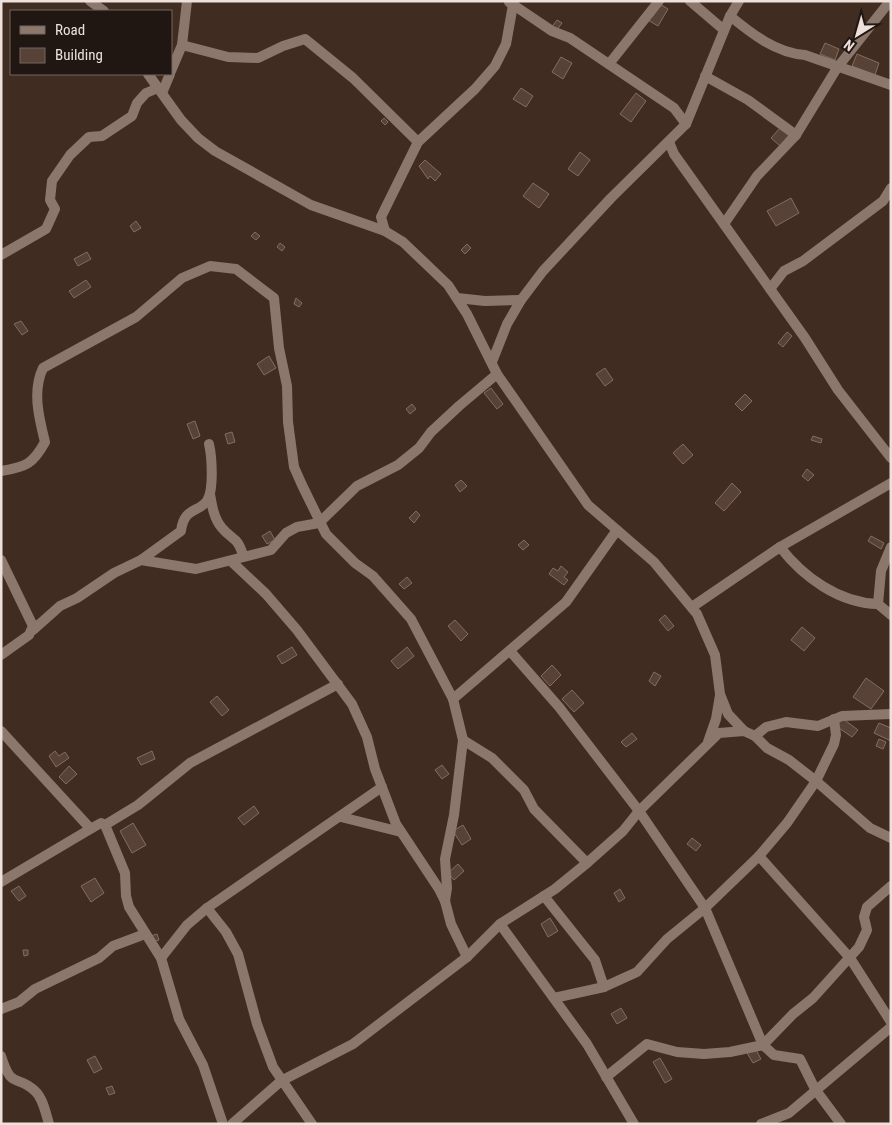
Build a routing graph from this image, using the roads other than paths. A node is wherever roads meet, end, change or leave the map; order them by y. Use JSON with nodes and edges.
{"nodes":[{"id":1,"x":90,"y":1,"type":"edge"},
{"id":2,"x":187,"y":1,"type":"edge"},
{"id":3,"x":659,"y":1,"type":"edge"},
{"id":4,"x":690,"y":1,"type":"edge"},
{"id":5,"x":739,"y":1,"type":"edge"},
{"id":6,"x":890,"y":1,"type":"edge"},
{"id":7,"x":511,"y":3,"type":"edge"},
{"id":8,"x":103,"y":10,"type":"edge"},
{"id":9,"x":730,"y":16,"type":"junction"},
{"id":10,"x":724,"y":30,"type":"junction"},
{"id":11,"x":182,"y":45,"type":"junction"},
{"id":12,"x":609,"y":64,"type":"junction"},
{"id":13,"x":837,"y":68,"type":"junction"},
{"id":14,"x":172,"y":70,"type":"edge"},
{"id":15,"x":149,"y":75,"type":"edge"},
{"id":16,"x":169,"y":75,"type":"edge"},
{"id":17,"x":705,"y":76,"type":"junction"},
{"id":18,"x":891,"y":86,"type":"edge"},
{"id":19,"x":160,"y":90,"type":"junction"},
{"id":20,"x":686,"y":124,"type":"junction"},
{"id":21,"x":796,"y":135,"type":"junction"},
{"id":22,"x":418,"y":142,"type":"junction"},
{"id":23,"x":669,"y":142,"type":"junction"},
{"id":24,"x":891,"y":188,"type":"edge"},
{"id":25,"x":724,"y":224,"type":"junction"},
{"id":26,"x":385,"y":231,"type":"junction"},
{"id":27,"x":1,"y":256,"type":"edge"},
{"id":28,"x":770,"y":289,"type":"junction"},
{"id":29,"x":457,"y":298,"type":"junction"},
{"id":30,"x":521,"y":300,"type":"junction"},
{"id":31,"x":492,"y":362,"type":"junction"},
{"id":32,"x":497,"y":374,"type":"junction"},
{"id":33,"x":209,"y":444,"type":"dead end"},
{"id":34,"x":891,"y":458,"type":"edge"},
{"id":35,"x":1,"y":472,"type":"edge"},
{"id":36,"x":891,"y":483,"type":"edge"},
{"id":37,"x":210,"y":494,"type":"junction"},
{"id":38,"x":319,"y":523,"type":"junction"},
{"id":39,"x":617,"y":530,"type":"junction"},
{"id":40,"x":780,"y":547,"type":"junction"},
{"id":41,"x":890,"y":551,"type":"edge"},
{"id":42,"x":243,"y":556,"type":"junction"},
{"id":43,"x":1,"y":560,"type":"edge"},
{"id":44,"x":141,"y":560,"type":"junction"},
{"id":45,"x":231,"y":561,"type":"junction"},
{"id":46,"x":878,"y":604,"type":"junction"},
{"id":47,"x":692,"y":607,"type":"junction"},
{"id":48,"x":891,"y":616,"type":"edge"},
{"id":49,"x":33,"y":630,"type":"junction"},
{"id":50,"x":510,"y":651,"type":"junction"},
{"id":51,"x":1,"y":655,"type":"edge"},
{"id":52,"x":338,"y":684,"type":"junction"},
{"id":53,"x":720,"y":694,"type":"junction"},
{"id":54,"x":453,"y":699,"type":"junction"},
{"id":55,"x":891,"y":714,"type":"edge"},
{"id":56,"x":834,"y":719,"type":"junction"},
{"id":57,"x":1,"y":731,"type":"edge"},
{"id":58,"x":744,"y":731,"type":"junction"},
{"id":59,"x":755,"y":736,"type":"junction"},
{"id":60,"x":463,"y":740,"type":"junction"},
{"id":61,"x":708,"y":742,"type":"junction"},
{"id":62,"x":816,"y":781,"type":"junction"},
{"id":63,"x":382,"y":787,"type":"junction"},
{"id":64,"x":639,"y":811,"type":"junction"},
{"id":65,"x":341,"y":817,"type":"junction"},
{"id":66,"x":105,"y":825,"type":"junction"},
{"id":67,"x":92,"y":828,"type":"junction"},
{"id":68,"x":401,"y":832,"type":"junction"},
{"id":69,"x":891,"y":838,"type":"edge"},
{"id":70,"x":759,"y":856,"type":"junction"},
{"id":71,"x":587,"y":863,"type":"junction"},
{"id":72,"x":1,"y":882,"type":"edge"},
{"id":73,"x":891,"y":886,"type":"edge"},
{"id":74,"x":544,"y":896,"type":"junction"},
{"id":75,"x":445,"y":901,"type":"junction"},
{"id":76,"x":207,"y":908,"type":"junction"},
{"id":77,"x":705,"y":908,"type":"junction"},
{"id":78,"x":500,"y":924,"type":"junction"},
{"id":79,"x":145,"y":934,"type":"junction"},
{"id":80,"x":467,"y":957,"type":"junction"},
{"id":81,"x":161,"y":958,"type":"junction"},
{"id":82,"x":850,"y":958,"type":"junction"},
{"id":83,"x":604,"y":987,"type":"junction"},
{"id":84,"x":554,"y":998,"type":"junction"},
{"id":85,"x":1,"y":1010,"type":"edge"},
{"id":86,"x":891,"y":1022,"type":"edge"},
{"id":87,"x":891,"y":1026,"type":"edge"},
{"id":88,"x":763,"y":1045,"type":"junction"},
{"id":89,"x":1,"y":1056,"type":"edge"},
{"id":90,"x":606,"y":1076,"type":"junction"},
{"id":91,"x":281,"y":1081,"type":"junction"},
{"id":92,"x":816,"y":1089,"type":"junction"},
{"id":93,"x":49,"y":1124,"type":"edge"},
{"id":94,"x":223,"y":1124,"type":"edge"},
{"id":95,"x":232,"y":1124,"type":"edge"},
{"id":96,"x":312,"y":1124,"type":"edge"},
{"id":97,"x":634,"y":1124,"type":"edge"},
{"id":98,"x":761,"y":1124,"type":"edge"},
{"id":99,"x":841,"y":1124,"type":"edge"}],
"edges":[{"from":1,"to":8,"type":"street"},
{"from":2,"to":11,"type":"street"},
{"from":3,"to":12,"type":"street"},
{"from":4,"to":10,"type":"street"},
{"from":5,"to":9,"type":"street"},
{"from":6,"to":13,"type":"street"},
{"from":7,"to":12,"type":"street"},
{"from":7,"to":22,"type":"street"},
{"from":9,"to":10,"type":"street"},
{"from":9,"to":13,"type":"street"},
{"from":10,"to":17,"type":"street"},
{"from":11,"to":14,"type":"street"},
{"from":11,"to":22,"type":"street"},
{"from":12,"to":20,"type":"street"},
{"from":13,"to":18,"type":"street"},
{"from":13,"to":21,"type":"street"},
{"from":15,"to":19,"type":"street"},
{"from":16,"to":19,"type":"street"},
{"from":17,"to":20,"type":"street"},
{"from":17,"to":21,"type":"street"},
{"from":19,"to":26,"type":"street"},
{"from":19,"to":27,"type":"street"},
{"from":20,"to":23,"type":"street"},
{"from":21,"to":25,"type":"street"},
{"from":22,"to":26,"type":"street"},
{"from":23,"to":25,"type":"street"},
{"from":23,"to":30,"type":"street"},
{"from":24,"to":28,"type":"street"},
{"from":25,"to":28,"type":"street"},
{"from":26,"to":29,"type":"street"},
{"from":28,"to":34,"type":"street"},
{"from":29,"to":30,"type":"street"},
{"from":29,"to":31,"type":"street"},
{"from":30,"to":31,"type":"street"},
{"from":31,"to":32,"type":"street"},
{"from":32,"to":38,"type":"street"},
{"from":32,"to":39,"type":"street"},
{"from":33,"to":37,"type":"street"},
{"from":35,"to":38,"type":"street"},
{"from":36,"to":40,"type":"street"},
{"from":37,"to":42,"type":"street"},
{"from":37,"to":44,"type":"street"},
{"from":38,"to":42,"type":"street"},
{"from":38,"to":54,"type":"street"},
{"from":39,"to":47,"type":"street"},
{"from":39,"to":50,"type":"street"},
{"from":40,"to":46,"type":"street"},
{"from":40,"to":47,"type":"street"},
{"from":41,"to":46,"type":"street"},
{"from":42,"to":45,"type":"street"},
{"from":43,"to":49,"type":"street"},
{"from":44,"to":45,"type":"street"},
{"from":44,"to":49,"type":"street"},
{"from":45,"to":52,"type":"street"},
{"from":46,"to":48,"type":"street"},
{"from":47,"to":53,"type":"street"},
{"from":49,"to":51,"type":"street"},
{"from":50,"to":54,"type":"street"},
{"from":50,"to":64,"type":"street"},
{"from":52,"to":63,"type":"street"},
{"from":52,"to":66,"type":"street"},
{"from":53,"to":58,"type":"street"},
{"from":53,"to":61,"type":"street"},
{"from":54,"to":60,"type":"street"},
{"from":55,"to":56,"type":"street"},
{"from":56,"to":59,"type":"street"},
{"from":56,"to":62,"type":"street"},
{"from":57,"to":67,"type":"street"},
{"from":58,"to":59,"type":"street"},
{"from":58,"to":61,"type":"street"},
{"from":59,"to":62,"type":"street"},
{"from":60,"to":71,"type":"street"},
{"from":60,"to":75,"type":"street"},
{"from":61,"to":64,"type":"street"},
{"from":62,"to":69,"type":"street"},
{"from":62,"to":70,"type":"street"},
{"from":63,"to":65,"type":"street"},
{"from":63,"to":68,"type":"street"},
{"from":64,"to":71,"type":"street"},
{"from":64,"to":77,"type":"street"},
{"from":65,"to":68,"type":"street"},
{"from":65,"to":76,"type":"street"},
{"from":66,"to":67,"type":"street"},
{"from":66,"to":79,"type":"street"},
{"from":67,"to":72,"type":"street"},
{"from":68,"to":75,"type":"street"},
{"from":70,"to":77,"type":"street"},
{"from":70,"to":82,"type":"street"},
{"from":71,"to":74,"type":"street"},
{"from":73,"to":82,"type":"street"},
{"from":74,"to":78,"type":"street"},
{"from":74,"to":83,"type":"street"},
{"from":75,"to":80,"type":"street"},
{"from":76,"to":81,"type":"street"},
{"from":76,"to":91,"type":"street"},
{"from":77,"to":83,"type":"street"},
{"from":77,"to":88,"type":"street"},
{"from":78,"to":80,"type":"street"},
{"from":78,"to":84,"type":"street"},
{"from":79,"to":81,"type":"street"},
{"from":79,"to":85,"type":"street"},
{"from":80,"to":91,"type":"street"},
{"from":81,"to":94,"type":"street"},
{"from":82,"to":86,"type":"street"},
{"from":82,"to":88,"type":"street"},
{"from":83,"to":84,"type":"street"},
{"from":84,"to":90,"type":"street"},
{"from":87,"to":92,"type":"street"},
{"from":88,"to":90,"type":"street"},
{"from":88,"to":92,"type":"street"},
{"from":89,"to":93,"type":"street"},
{"from":90,"to":97,"type":"street"},
{"from":91,"to":95,"type":"street"},
{"from":91,"to":96,"type":"street"},
{"from":92,"to":98,"type":"street"},
{"from":92,"to":99,"type":"street"}]}
